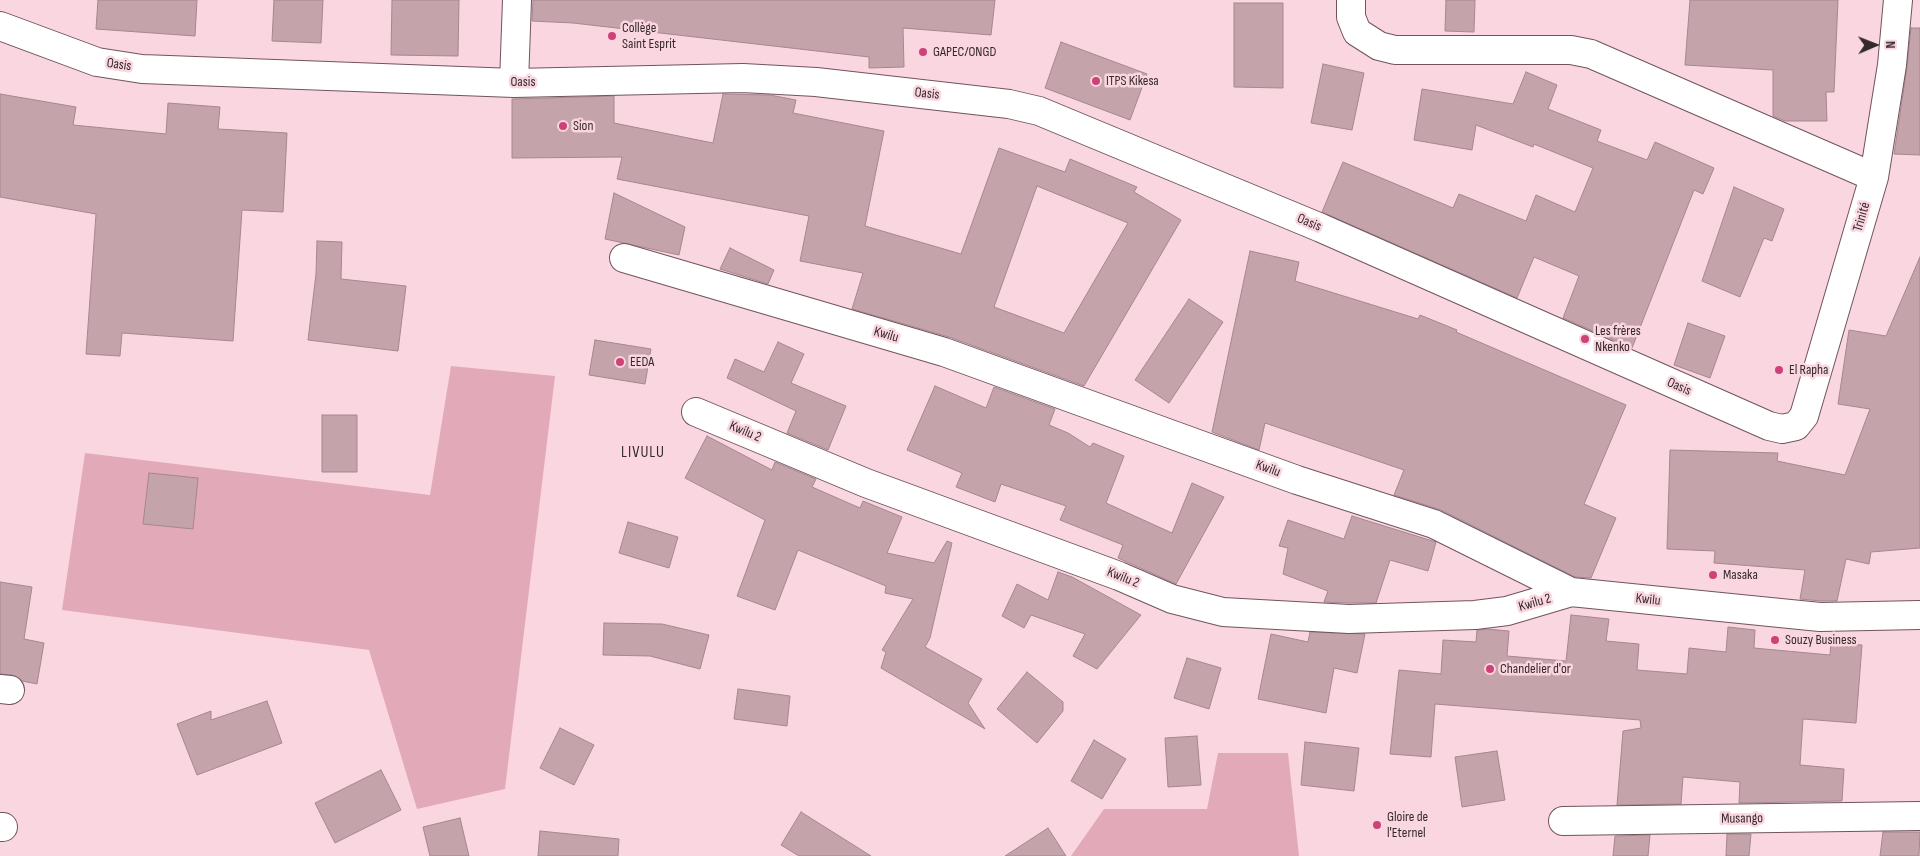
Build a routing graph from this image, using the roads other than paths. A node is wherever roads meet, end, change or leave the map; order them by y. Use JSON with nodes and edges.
{"nodes":[{"id":1,"x":517,"y":0,"type":"edge"},
{"id":2,"x":1351,"y":0,"type":"edge"},
{"id":3,"x":1898,"y":0,"type":"edge"},
{"id":4,"x":0,"y":26,"type":"edge"},
{"id":5,"x":514,"y":82,"type":"junction"},
{"id":6,"x":1874,"y":177,"type":"junction"},
{"id":7,"x":624,"y":258,"type":"dead end"},
{"id":8,"x":696,"y":412,"type":"dead end"},
{"id":9,"x":1796,"y":426,"type":"joint"},
{"id":10,"x":1571,"y":592,"type":"junction"},
{"id":11,"x":1920,"y":614,"type":"edge"},
{"id":12,"x":1920,"y":816,"type":"edge"},
{"id":13,"x":1563,"y":821,"type":"dead end"}],
"edges":[{"from":1,"to":5,"type":"street"},
{"from":2,"to":6,"type":"street"},
{"from":3,"to":6,"type":"street","name":"Trinité"},
{"from":4,"to":5,"type":"street","name":"Oasis"},
{"from":5,"to":9,"type":"street","name":"Oasis"},
{"from":6,"to":9,"type":"street","name":"Trinité"},
{"from":7,"to":10,"type":"street","name":"Kwilu"},
{"from":8,"to":10,"type":"street","name":"Kwilu 2"},
{"from":10,"to":11,"type":"street","name":"Kwilu"},
{"from":12,"to":13,"type":"street","name":"Musango"}]}
